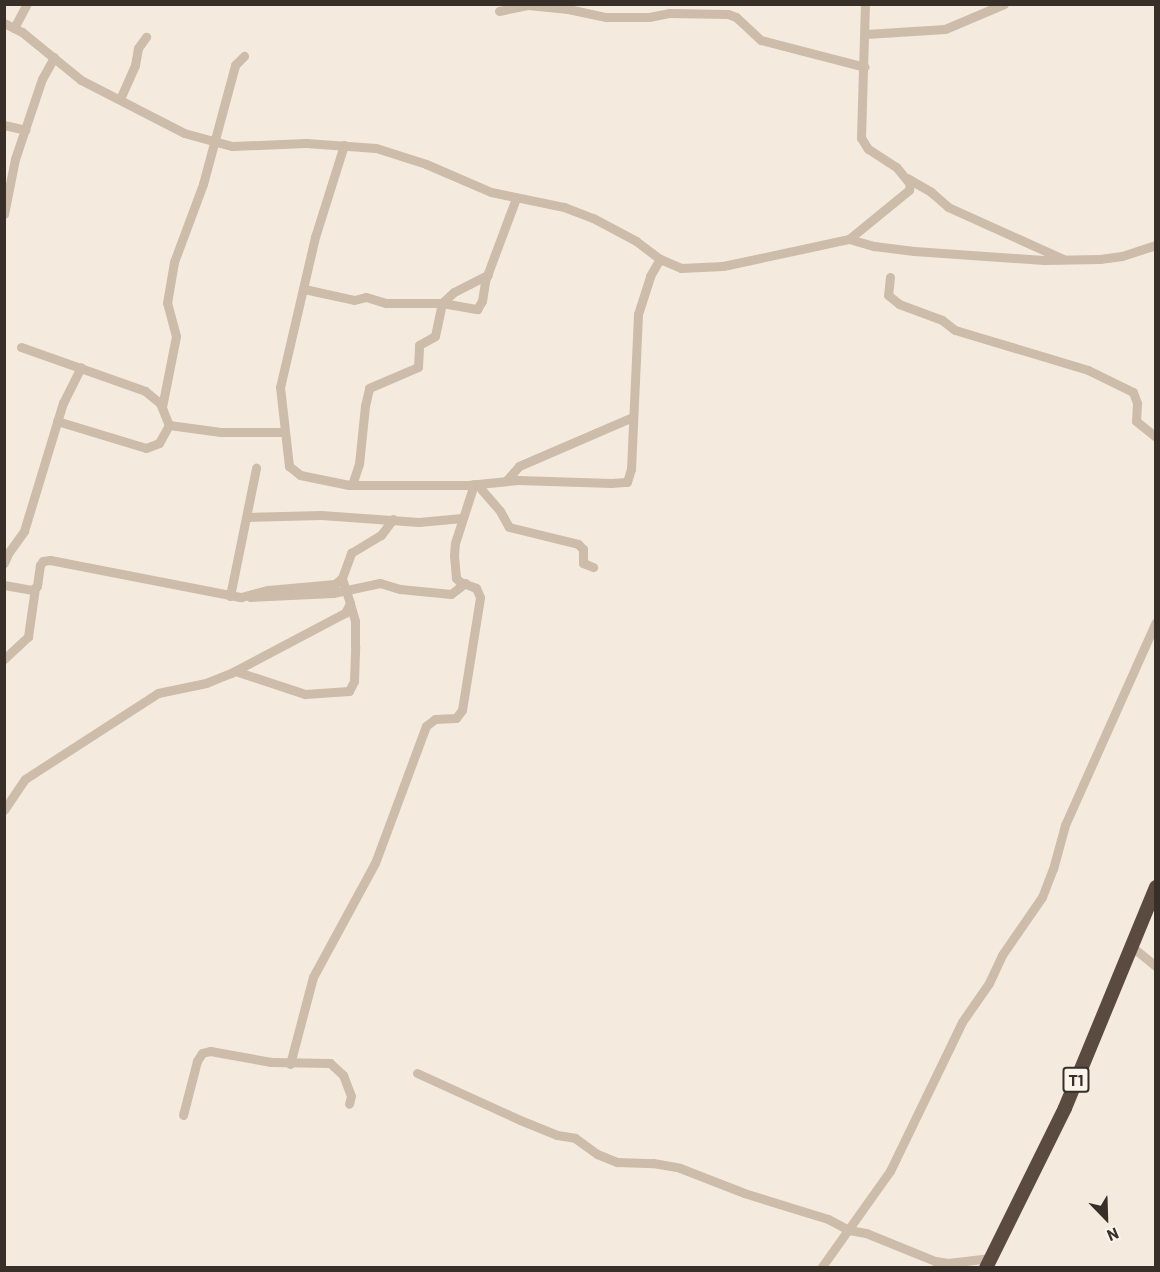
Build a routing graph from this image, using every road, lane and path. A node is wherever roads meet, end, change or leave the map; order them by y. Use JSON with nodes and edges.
{"nodes":[{"id":1,"x":27,"y":4,"type":"edge"},
{"id":2,"x":865,"y":4,"type":"edge"},
{"id":3,"x":1004,"y":4,"type":"edge"},
{"id":4,"x":499,"y":10,"type":"dead end"},
{"id":5,"x":4,"y":23,"type":"edge"},
{"id":6,"x":14,"y":28,"type":"junction"},
{"id":7,"x":866,"y":34,"type":"junction"},
{"id":8,"x":146,"y":37,"type":"dead end"},
{"id":9,"x":244,"y":56,"type":"dead end"},
{"id":10,"x":54,"y":57,"type":"junction"},
{"id":11,"x":865,"y":67,"type":"junction"},
{"id":12,"x":120,"y":99,"type":"junction"},
{"id":13,"x":4,"y":125,"type":"edge"},
{"id":14,"x":21,"y":129,"type":"junction"},
{"id":15,"x":4,"y":130,"type":"edge"},
{"id":16,"x":214,"y":143,"type":"junction"},
{"id":17,"x":344,"y":145,"type":"junction"},
{"id":18,"x":908,"y":178,"type":"junction"},
{"id":19,"x":516,"y":198,"type":"junction"},
{"id":20,"x":4,"y":214,"type":"edge"},
{"id":21,"x":849,"y":240,"type":"junction"},
{"id":22,"x":1155,"y":245,"type":"edge"},
{"id":23,"x":660,"y":259,"type":"junction"},
{"id":24,"x":1065,"y":260,"type":"junction"},
{"id":25,"x":488,"y":274,"type":"junction"},
{"id":26,"x":890,"y":277,"type":"dead end"},
{"id":27,"x":304,"y":289,"type":"junction"},
{"id":28,"x":442,"y":303,"type":"junction"},
{"id":29,"x":21,"y":347,"type":"dead end"},
{"id":30,"x":81,"y":366,"type":"junction"},
{"id":31,"x":162,"y":407,"type":"junction"},
{"id":32,"x":633,"y":417,"type":"junction"},
{"id":33,"x":57,"y":421,"type":"junction"},
{"id":34,"x":169,"y":425,"type":"junction"},
{"id":35,"x":283,"y":432,"type":"junction"},
{"id":36,"x":1155,"y":437,"type":"edge"},
{"id":37,"x":256,"y":468,"type":"dead end"},
{"id":38,"x":506,"y":481,"type":"junction"},
{"id":39,"x":352,"y":485,"type":"junction"},
{"id":40,"x":481,"y":485,"type":"junction"},
{"id":41,"x":248,"y":517,"type":"junction"},
{"id":42,"x":462,"y":518,"type":"junction"},
{"id":43,"x":393,"y":519,"type":"junction"},
{"id":44,"x":4,"y":563,"type":"edge"},
{"id":45,"x":593,"y":567,"type":"dead end"},
{"id":46,"x":342,"y":578,"type":"junction"},
{"id":47,"x":465,"y":583,"type":"junction"},
{"id":48,"x":4,"y":585,"type":"edge"},
{"id":49,"x":35,"y":588,"type":"junction"},
{"id":50,"x":346,"y":590,"type":"junction"},
{"id":51,"x":230,"y":596,"type":"junction"},
{"id":52,"x":245,"y":597,"type":"junction"},
{"id":53,"x":350,"y":603,"type":"junction"},
{"id":54,"x":1155,"y":622,"type":"edge"},
{"id":55,"x":4,"y":659,"type":"edge"},
{"id":56,"x":235,"y":671,"type":"junction"},
{"id":57,"x":4,"y":810,"type":"edge"},
{"id":58,"x":1155,"y":887,"type":"edge"},
{"id":59,"x":1131,"y":946,"type":"junction"},
{"id":60,"x":1155,"y":966,"type":"edge"},
{"id":61,"x":290,"y":1064,"type":"junction"},
{"id":62,"x":417,"y":1073,"type":"dead end"},
{"id":63,"x":349,"y":1104,"type":"dead end"},
{"id":64,"x":183,"y":1115,"type":"dead end"},
{"id":65,"x":849,"y":1230,"type":"junction"},
{"id":66,"x":989,"y":1263,"type":"edge"},
{"id":67,"x":939,"y":1264,"type":"edge"},
{"id":68,"x":821,"y":1268,"type":"edge"}],
"edges":[{"from":1,"to":6,"type":"street"},
{"from":2,"to":7,"type":"street"},
{"from":3,"to":7,"type":"street"},
{"from":4,"to":11,"type":"street"},
{"from":5,"to":6,"type":"street"},
{"from":6,"to":10,"type":"street"},
{"from":7,"to":11,"type":"street"},
{"from":8,"to":12,"type":"street"},
{"from":9,"to":16,"type":"street"},
{"from":10,"to":12,"type":"street"},
{"from":10,"to":14,"type":"street"},
{"from":11,"to":18,"type":"street"},
{"from":12,"to":16,"type":"street"},
{"from":13,"to":14,"type":"street"},
{"from":14,"to":15,"type":"street"},
{"from":14,"to":20,"type":"street"},
{"from":16,"to":17,"type":"street"},
{"from":16,"to":31,"type":"street"},
{"from":17,"to":19,"type":"street"},
{"from":17,"to":27,"type":"street"},
{"from":18,"to":21,"type":"street"},
{"from":18,"to":24,"type":"street"},
{"from":19,"to":23,"type":"street"},
{"from":19,"to":25,"type":"street"},
{"from":21,"to":23,"type":"street"},
{"from":21,"to":24,"type":"street"},
{"from":22,"to":24,"type":"street"},
{"from":23,"to":32,"type":"street"},
{"from":25,"to":28,"type":"street"},
{"from":25,"to":28,"type":"street"},
{"from":26,"to":36,"type":"street"},
{"from":27,"to":28,"type":"street"},
{"from":27,"to":35,"type":"street"},
{"from":28,"to":39,"type":"street"},
{"from":29,"to":30,"type":"street"},
{"from":30,"to":31,"type":"street"},
{"from":30,"to":33,"type":"street"},
{"from":31,"to":34,"type":"street"},
{"from":32,"to":38,"type":"street"},
{"from":32,"to":38,"type":"street"},
{"from":33,"to":34,"type":"street"},
{"from":33,"to":44,"type":"street"},
{"from":34,"to":35,"type":"street"},
{"from":35,"to":39,"type":"street"},
{"from":37,"to":41,"type":"street"},
{"from":38,"to":40,"type":"street"},
{"from":39,"to":40,"type":"street"},
{"from":40,"to":42,"type":"street"},
{"from":40,"to":45,"type":"street"},
{"from":41,"to":43,"type":"street"},
{"from":41,"to":51,"type":"street"},
{"from":42,"to":43,"type":"street"},
{"from":42,"to":47,"type":"street"},
{"from":43,"to":46,"type":"street"},
{"from":46,"to":50,"type":"street"},
{"from":46,"to":52,"type":"street"},
{"from":47,"to":50,"type":"street"},
{"from":47,"to":61,"type":"street"},
{"from":48,"to":49,"type":"street"},
{"from":49,"to":51,"type":"street"},
{"from":49,"to":55,"type":"street"},
{"from":50,"to":52,"type":"street"},
{"from":50,"to":53,"type":"street"},
{"from":51,"to":52,"type":"street"},
{"from":53,"to":56,"type":"street"},
{"from":53,"to":56,"type":"street"},
{"from":54,"to":65,"type":"street"},
{"from":56,"to":57,"type":"street"},
{"from":58,"to":59,"type":"highway","number":"T1"},
{"from":59,"to":60,"type":"street"},
{"from":59,"to":66,"type":"highway","number":"T1"},
{"from":61,"to":63,"type":"street"},
{"from":61,"to":64,"type":"street"},
{"from":62,"to":65,"type":"street"},
{"from":65,"to":67,"type":"street"},
{"from":65,"to":68,"type":"street"},
{"from":66,"to":67,"type":"street"}]}
